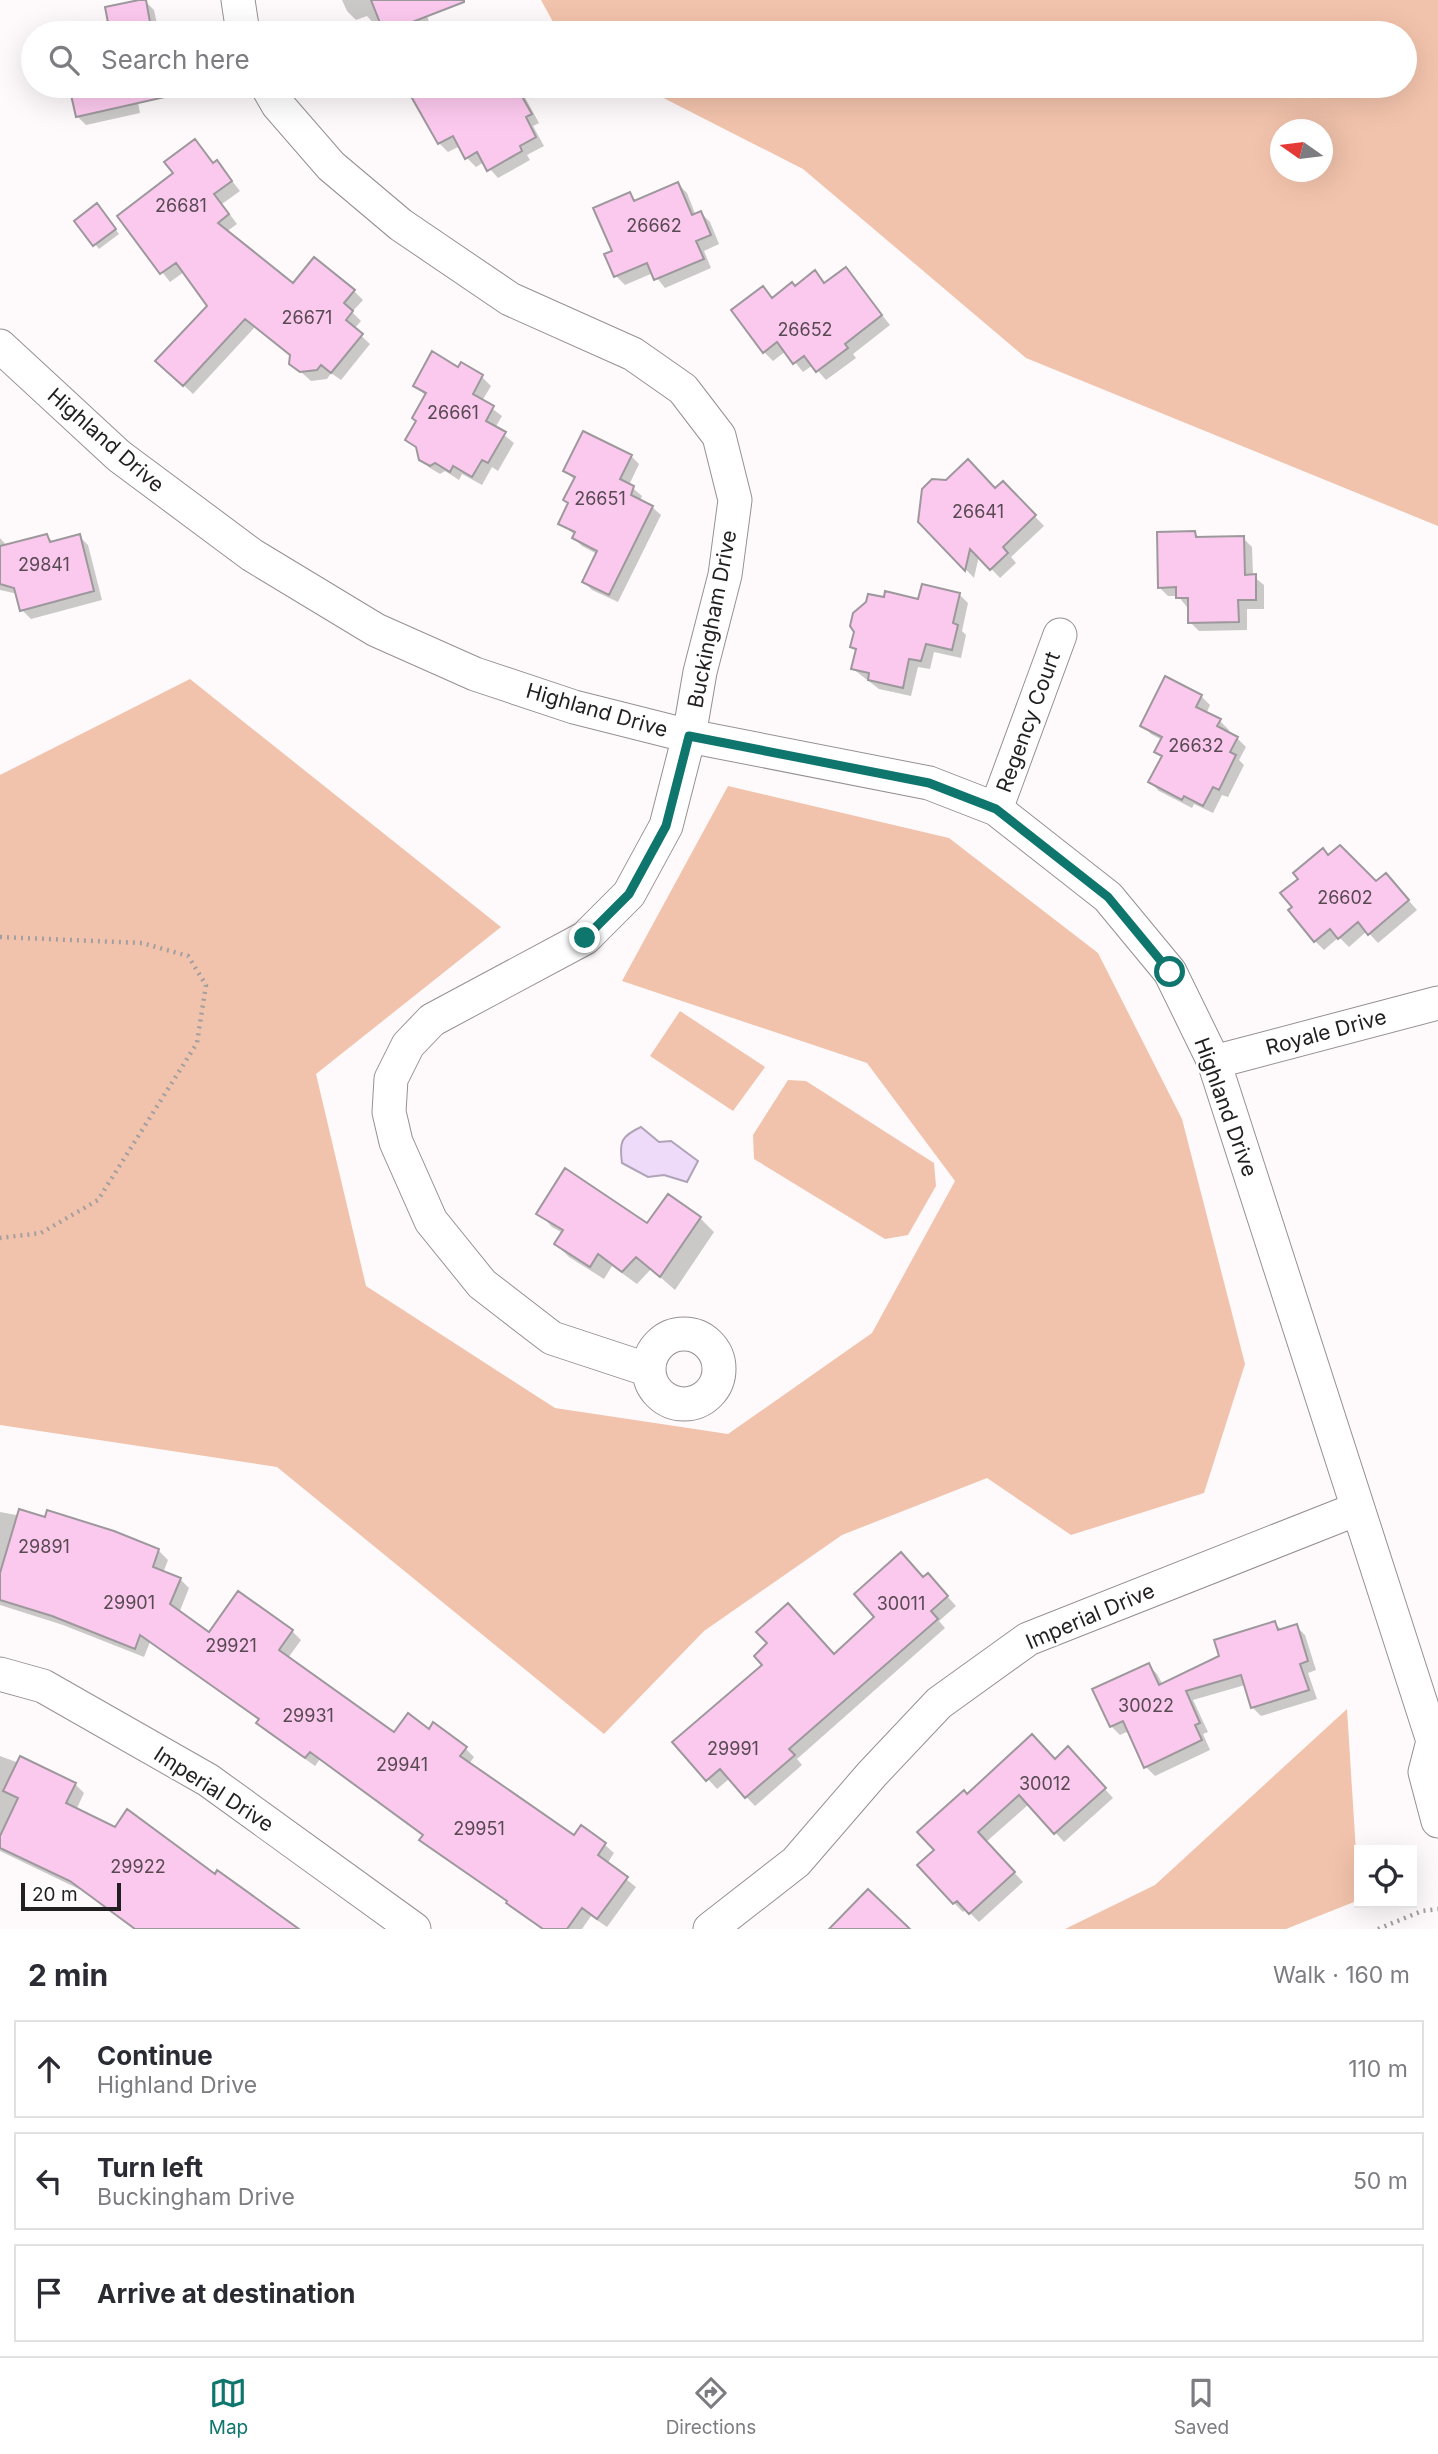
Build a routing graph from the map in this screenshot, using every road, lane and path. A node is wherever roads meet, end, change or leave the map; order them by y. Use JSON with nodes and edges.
{"nodes":[{"id":1,"x":238,"y":0,"type":"edge"},
{"id":2,"x":241,"y":21,"type":"edge"},
{"id":3,"x":274,"y":98,"type":"edge"},
{"id":4,"x":0,"y":346,"type":"edge"},
{"id":5,"x":1060,"y":635,"type":"dead end"},
{"id":6,"x":689,"y":736,"type":"junction"},
{"id":7,"x":996,"y":809,"type":"junction"},
{"id":8,"x":0,"y":937,"type":"edge"},
{"id":9,"x":1438,"y":1003,"type":"edge"},
{"id":10,"x":1214,"y":1062,"type":"junction"},
{"id":11,"x":0,"y":1238,"type":"edge"},
{"id":12,"x":649,"y":1370,"type":"dead end"},
{"id":13,"x":1357,"y":1509,"type":"junction"},
{"id":14,"x":0,"y":1674,"type":"edge"},
{"id":15,"x":1435,"y":1743,"type":"edge"},
{"id":16,"x":1438,"y":1821,"type":"edge"},
{"id":17,"x":1438,"y":1909,"type":"edge"},
{"id":18,"x":414,"y":1929,"type":"edge"},
{"id":19,"x":710,"y":1929,"type":"edge"},
{"id":20,"x":1378,"y":1929,"type":"edge"}],
"edges":[{"from":1,"to":2,"type":"street"},
{"from":3,"to":6,"type":"street","name":"Buckingham Drive"},
{"from":4,"to":6,"type":"street","name":"Highland Drive"},
{"from":5,"to":7,"type":"street","name":"Regency Court"},
{"from":6,"to":7,"type":"street","name":"Highland Drive"},
{"from":6,"to":12,"type":"street","name":"Buckingham Drive"},
{"from":7,"to":10,"type":"street","name":"Highland Drive"},
{"from":8,"to":11,"type":"path"},
{"from":9,"to":10,"type":"street","name":"Royale Drive"},
{"from":10,"to":13,"type":"street","name":"Highland Drive"},
{"from":13,"to":15,"type":"street","name":"Highland Drive"},
{"from":13,"to":19,"type":"street","name":"Imperial Drive"},
{"from":14,"to":18,"type":"street","name":"Imperial Drive"},
{"from":15,"to":16,"type":"street","name":"Highland Drive"},
{"from":17,"to":20,"type":"path"}]}
